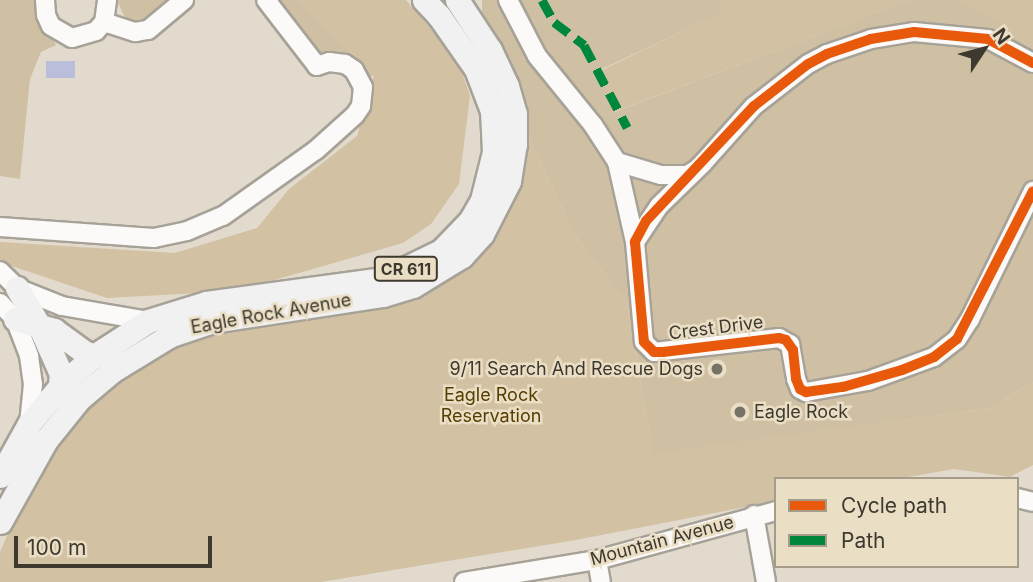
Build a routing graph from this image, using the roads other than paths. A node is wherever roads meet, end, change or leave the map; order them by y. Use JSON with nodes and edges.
{"nodes":[{"id":1,"x":46,"y":0,"type":"edge"},
{"id":2,"x":107,"y":0,"type":"edge"},
{"id":3,"x":184,"y":0,"type":"edge"},
{"id":4,"x":266,"y":0,"type":"edge"},
{"id":5,"x":424,"y":0,"type":"edge"},
{"id":6,"x":457,"y":0,"type":"edge"},
{"id":7,"x":508,"y":0,"type":"edge"},
{"id":8,"x":104,"y":22,"type":"junction"},
{"id":9,"x":1033,"y":63,"type":"edge"},
{"id":10,"x":617,"y":162,"type":"junction"},
{"id":11,"x":696,"y":170,"type":"junction"},
{"id":12,"x":1033,"y":191,"type":"edge"},
{"id":13,"x":0,"y":228,"type":"edge"},
{"id":14,"x":635,"y":242,"type":"junction"},
{"id":15,"x":6,"y":290,"type":"edge"},
{"id":16,"x":148,"y":321,"type":"junction"},
{"id":17,"x":40,"y":327,"type":"junction"},
{"id":18,"x":171,"y":335,"type":"junction"},
{"id":19,"x":94,"y":356,"type":"junction"},
{"id":20,"x":62,"y":384,"type":"junction"},
{"id":21,"x":29,"y":424,"type":"junction"},
{"id":22,"x":0,"y":476,"type":"edge"},
{"id":23,"x":774,"y":512,"type":"edge"},
{"id":24,"x":4,"y":515,"type":"edge"},
{"id":25,"x":754,"y":516,"type":"junction"},
{"id":26,"x":597,"y":560,"type":"junction"},
{"id":27,"x":464,"y":582,"type":"edge"},
{"id":28,"x":601,"y":582,"type":"edge"},
{"id":29,"x":766,"y":582,"type":"edge"}],
"edges":[{"from":1,"to":8,"type":"street"},
{"from":2,"to":8,"type":"street"},
{"from":3,"to":8,"type":"street"},
{"from":4,"to":13,"type":"street"},
{"from":5,"to":16,"type":"main road","name":"Eagle Rock Avenue","number":"CR 611"},
{"from":6,"to":18,"type":"main road","name":"Eagle Rock Avenue","number":"CR 611"},
{"from":7,"to":10,"type":"street","name":"Crest Drive"},
{"from":9,"to":11,"type":"street"},
{"from":10,"to":11,"type":"street"},
{"from":10,"to":14,"type":"street","name":"Crest Drive"},
{"from":11,"to":14,"type":"street"},
{"from":12,"to":14,"type":"street","name":"Crest Drive"},
{"from":15,"to":16,"type":"street"},
{"from":15,"to":17,"type":"main road"},
{"from":15,"to":21,"type":"street"},
{"from":16,"to":19,"type":"main road","name":"Eagle Rock Avenue","number":"CR 611"},
{"from":17,"to":19,"type":"main road"},
{"from":17,"to":20,"type":"main road"},
{"from":18,"to":19,"type":"main road"},
{"from":18,"to":24,"type":"main road","name":"Eagle Rock Avenue","number":"CR 611"},
{"from":19,"to":20,"type":"main road","name":"Eagle Rock Avenue","number":"CR 611"},
{"from":20,"to":21,"type":"main road","name":"Eagle Rock Avenue","number":"CR 611"},
{"from":20,"to":24,"type":"main road"},
{"from":21,"to":22,"type":"main road","name":"Eagle Rock Avenue","number":"CR 611"},
{"from":23,"to":25,"type":"street","name":"Mountain Avenue"},
{"from":25,"to":26,"type":"street","name":"Mountain Avenue"},
{"from":25,"to":29,"type":"street"},
{"from":26,"to":27,"type":"street","name":"Mountain Avenue"},
{"from":26,"to":28,"type":"street"}]}
